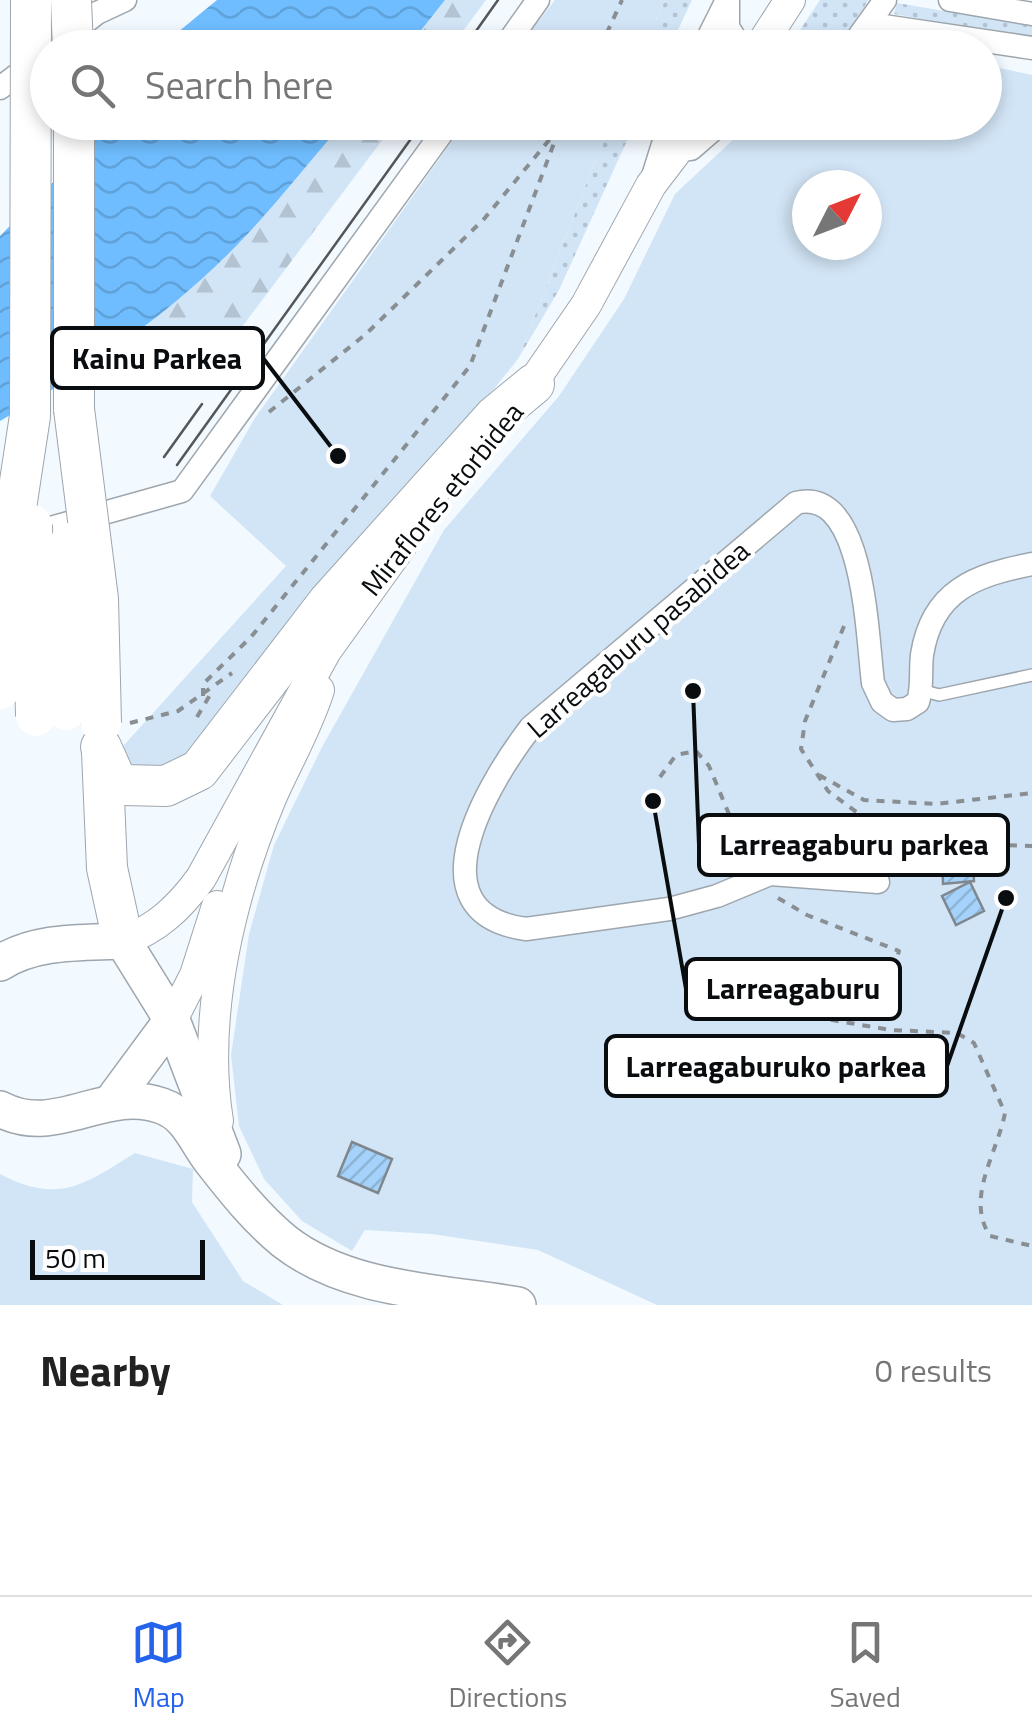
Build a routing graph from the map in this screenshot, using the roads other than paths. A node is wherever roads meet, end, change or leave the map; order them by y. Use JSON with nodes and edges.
{"nodes":[{"id":1,"x":31,"y":0,"type":"edge"},
{"id":2,"x":125,"y":0,"type":"edge"},
{"id":3,"x":538,"y":0,"type":"edge"},
{"id":4,"x":728,"y":0,"type":"edge"},
{"id":5,"x":790,"y":0,"type":"edge"},
{"id":6,"x":885,"y":0,"type":"edge"},
{"id":7,"x":950,"y":0,"type":"edge"},
{"id":8,"x":92,"y":4,"type":"edge"},
{"id":9,"x":1032,"y":14,"type":"edge"},
{"id":10,"x":870,"y":24,"type":"junction"},
{"id":11,"x":31,"y":30,"type":"edge"},
{"id":12,"x":68,"y":30,"type":"edge"},
{"id":13,"x":81,"y":30,"type":"edge"},
{"id":14,"x":517,"y":30,"type":"edge"},
{"id":15,"x":712,"y":30,"type":"edge"},
{"id":16,"x":730,"y":30,"type":"edge"},
{"id":17,"x":771,"y":30,"type":"edge"},
{"id":18,"x":864,"y":30,"type":"edge"},
{"id":19,"x":910,"y":30,"type":"edge"},
{"id":20,"x":1002,"y":44,"type":"edge"},
{"id":21,"x":1032,"y":48,"type":"edge"},
{"id":22,"x":30,"y":65,"type":"edge"},
{"id":23,"x":0,"y":88,"type":"edge"},
{"id":24,"x":31,"y":140,"type":"edge"},
{"id":25,"x":74,"y":140,"type":"edge"},
{"id":26,"x":437,"y":140,"type":"edge"},
{"id":27,"x":664,"y":140,"type":"edge"},
{"id":28,"x":685,"y":140,"type":"edge"},
{"id":29,"x":701,"y":140,"type":"edge"},
{"id":30,"x":651,"y":184,"type":"junction"},
{"id":31,"x":534,"y":384,"type":"junction"},
{"id":32,"x":30,"y":416,"type":"junction"},
{"id":33,"x":0,"y":542,"type":"edge"},
{"id":34,"x":1032,"y":564,"type":"edge"},
{"id":35,"x":335,"y":638,"type":"junction"},
{"id":36,"x":1032,"y":675,"type":"edge"},
{"id":37,"x":0,"y":689,"type":"edge"},
{"id":38,"x":921,"y":690,"type":"junction"},
{"id":39,"x":87,"y":724,"type":"junction"},
{"id":40,"x":234,"y":815,"type":"junction"},
{"id":41,"x":867,"y":881,"type":"road end"},
{"id":42,"x":123,"y":941,"type":"junction"},
{"id":43,"x":0,"y":963,"type":"edge"},
{"id":44,"x":177,"y":1031,"type":"junction"},
{"id":45,"x":113,"y":1100,"type":"junction"},
{"id":46,"x":0,"y":1108,"type":"edge"},
{"id":47,"x":223,"y":1154,"type":"junction"},
{"id":48,"x":236,"y":1190,"type":"junction"},
{"id":49,"x":518,"y":1305,"type":"edge"}],
"edges":[{"from":1,"to":11,"type":"highway","bridge":true},
{"from":2,"to":8,"type":"street"},
{"from":3,"to":14,"type":"street"},
{"from":4,"to":15,"type":"street"},
{"from":4,"to":16,"type":"street"},
{"from":5,"to":17,"type":"street"},
{"from":6,"to":10,"type":"street"},
{"from":7,"to":9,"type":"street"},
{"from":8,"to":12,"type":"street"},
{"from":8,"to":13,"type":"highway","bridge":true},
{"from":10,"to":18,"type":"street"},
{"from":10,"to":19,"type":"street"},
{"from":20,"to":21,"type":"street"},
{"from":22,"to":23,"type":"street"},
{"from":24,"to":32,"type":"highway","bridge":true},
{"from":25,"to":39,"type":"highway","bridge":true},
{"from":26,"to":33,"type":"street"},
{"from":27,"to":30,"type":"street","name":"Miraflores etorbidea"},
{"from":28,"to":30,"type":"street","name":"Miraflores etorbidea"},
{"from":29,"to":30,"type":"street","name":"Miraflores etorbidea"},
{"from":30,"to":31,"type":"street","name":"Miraflores etorbidea"},
{"from":31,"to":35,"type":"street","name":"Miraflores etorbidea"},
{"from":31,"to":39,"type":"highway"},
{"from":32,"to":37,"type":"highway","bridge":true},
{"from":32,"to":39,"type":"highway","bridge":true},
{"from":34,"to":38,"type":"street"},
{"from":35,"to":40,"type":"street","name":"Miraflores etorbidea"},
{"from":35,"to":47,"type":"street"},
{"from":36,"to":38,"type":"lane"},
{"from":38,"to":41,"type":"street","name":"Larreagaburu pasabidea"},
{"from":39,"to":42,"type":"highway"},
{"from":40,"to":42,"type":"street","name":"Miraflores etorbidea"},
{"from":40,"to":44,"type":"street","name":"Miraflores etorbidea"},
{"from":42,"to":43,"type":"main road","name":"Miraflores etorbidea"},
{"from":42,"to":44,"type":"main road"},
{"from":44,"to":45,"type":"main road","name":"Miraflores etorbidea"},
{"from":44,"to":47,"type":"main road"},
{"from":45,"to":46,"type":"main road"},
{"from":45,"to":48,"type":"main road"},
{"from":47,"to":48,"type":"main road"},
{"from":48,"to":49,"type":"main road"}]}
